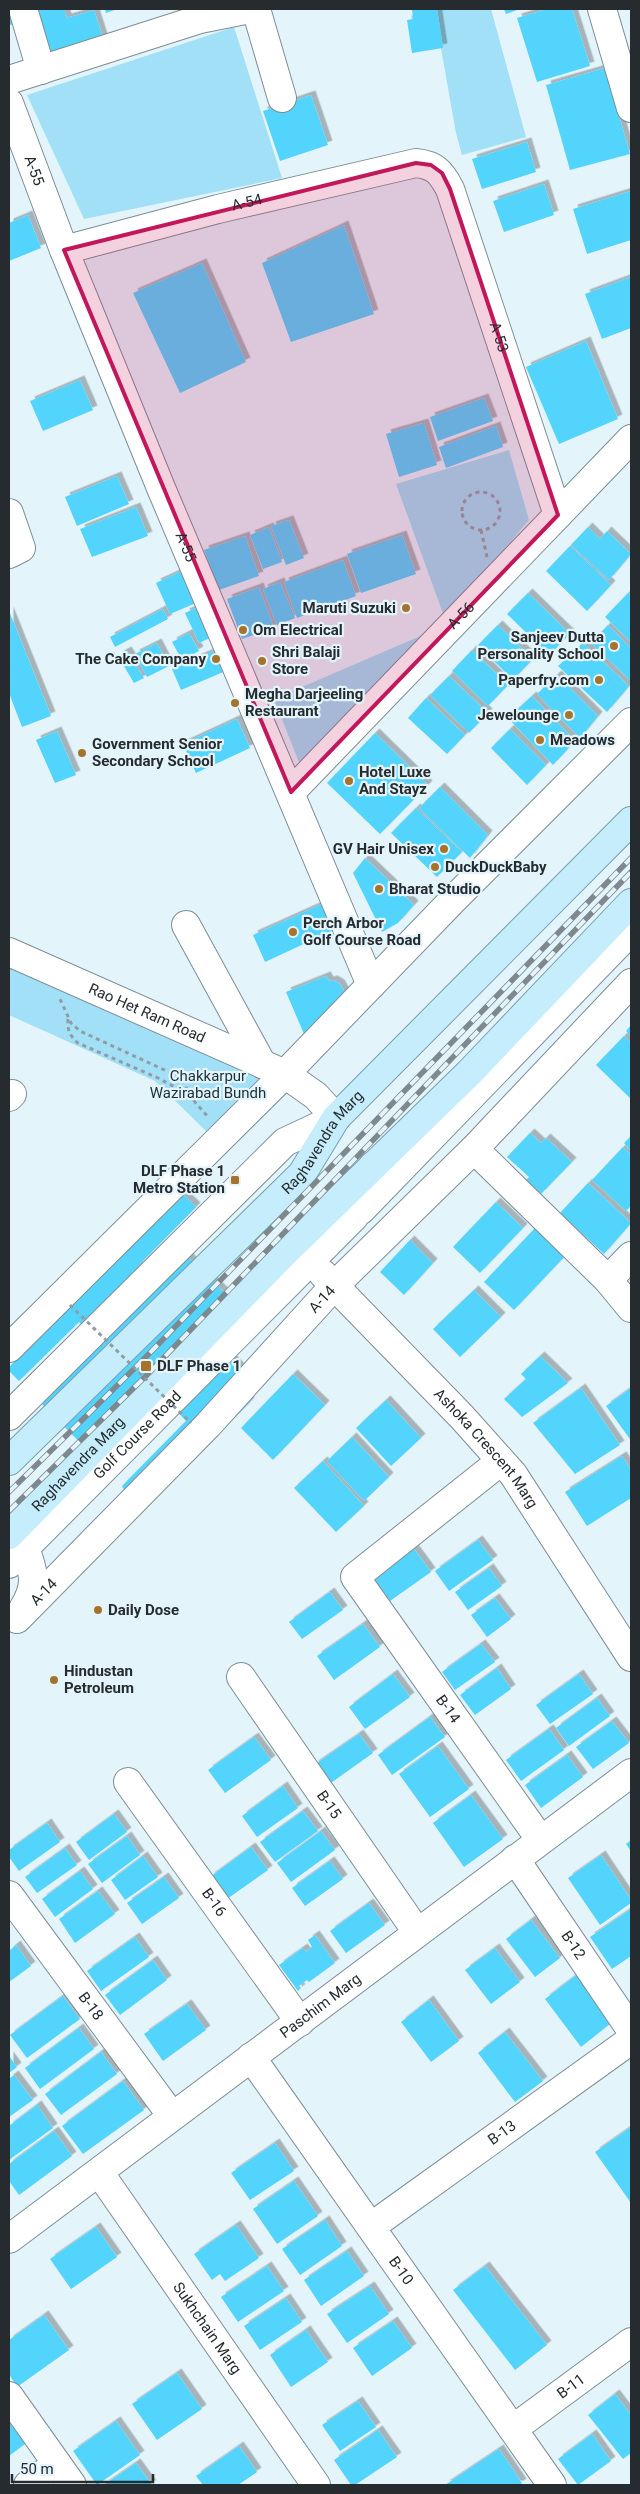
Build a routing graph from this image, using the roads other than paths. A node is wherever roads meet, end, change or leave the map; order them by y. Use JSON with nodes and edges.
{"nodes":[{"id":1,"x":23,"y":9,"type":"edge"},
{"id":2,"x":250,"y":9,"type":"edge"},
{"id":3,"x":256,"y":9,"type":"edge"},
{"id":4,"x":602,"y":9,"type":"edge"},
{"id":5,"x":41,"y":70,"type":"junction"},
{"id":6,"x":9,"y":80,"type":"edge"},
{"id":7,"x":282,"y":98,"type":"dead end"},
{"id":8,"x":9,"y":103,"type":"edge"},
{"id":9,"x":631,"y":108,"type":"edge"},
{"id":10,"x":431,"y":165,"type":"joint"},
{"id":11,"x":64,"y":250,"type":"junction"},
{"id":12,"x":631,"y":439,"type":"edge"},
{"id":13,"x":9,"y":513,"type":"edge"},
{"id":14,"x":558,"y":515,"type":"junction"},
{"id":15,"x":15,"y":551,"type":"edge"},
{"id":16,"x":631,"y":722,"type":"edge"},
{"id":17,"x":291,"y":792,"type":"junction"},
{"id":18,"x":631,"y":821,"type":"edge"},
{"id":19,"x":631,"y":903,"type":"edge"},
{"id":20,"x":186,"y":925,"type":"dead end"},
{"id":21,"x":631,"y":931,"type":"edge"},
{"id":22,"x":9,"y":952,"type":"edge"},
{"id":23,"x":631,"y":983,"type":"edge"},
{"id":24,"x":371,"y":985,"type":"junction"},
{"id":25,"x":274,"y":1069,"type":"junction"},
{"id":26,"x":336,"y":1118,"type":"junction"},
{"id":27,"x":474,"y":1149,"type":"junction"},
{"id":28,"x":373,"y":1166,"type":"junction"},
{"id":29,"x":354,"y":1217,"type":"junction"},
{"id":30,"x":631,"y":1256,"type":"edge"},
{"id":31,"x":311,"y":1262,"type":"junction"},
{"id":32,"x":608,"y":1280,"type":"junction"},
{"id":33,"x":334,"y":1286,"type":"junction"},
{"id":34,"x":631,"y":1308,"type":"edge"},
{"id":35,"x":9,"y":1348,"type":"edge"},
{"id":36,"x":9,"y":1416,"type":"edge"},
{"id":37,"x":9,"y":1461,"type":"edge"},
{"id":38,"x":501,"y":1461,"type":"junction"},
{"id":39,"x":14,"y":1549,"type":"edge"},
{"id":40,"x":13,"y":1624,"type":"edge"},
{"id":41,"x":631,"y":1657,"type":"edge"},
{"id":42,"x":241,"y":1677,"type":"dead end"},
{"id":43,"x":631,"y":1773,"type":"edge"},
{"id":44,"x":128,"y":1782,"type":"dead end"},
{"id":45,"x":540,"y":1839,"type":"junction"},
{"id":46,"x":515,"y":1859,"type":"junction"},
{"id":47,"x":9,"y":1894,"type":"edge"},
{"id":48,"x":417,"y":1932,"type":"junction"},
{"id":49,"x":300,"y":2022,"type":"junction"},
{"id":50,"x":631,"y":2030,"type":"edge"},
{"id":51,"x":631,"y":2040,"type":"edge"},
{"id":52,"x":251,"y":2057,"type":"junction"},
{"id":53,"x":172,"y":2116,"type":"junction"},
{"id":54,"x":99,"y":2172,"type":"junction"},
{"id":55,"x":13,"y":2226,"type":"edge"},
{"id":56,"x":372,"y":2226,"type":"junction"},
{"id":57,"x":631,"y":2342,"type":"edge"},
{"id":58,"x":9,"y":2396,"type":"edge"},
{"id":59,"x":512,"y":2429,"type":"junction"},
{"id":60,"x":64,"y":2475,"type":"edge"},
{"id":61,"x":28,"y":2485,"type":"edge"},
{"id":62,"x":316,"y":2485,"type":"edge"},
{"id":63,"x":552,"y":2485,"type":"edge"}],
"edges":[{"from":1,"to":5,"type":"street"},
{"from":2,"to":5,"type":"street"},
{"from":3,"to":7,"type":"street"},
{"from":4,"to":9,"type":"street"},
{"from":5,"to":6,"type":"street"},
{"from":8,"to":11,"type":"street","name":"A-55"},
{"from":10,"to":11,"type":"street","name":"A-54"},
{"from":10,"to":14,"type":"street","name":"A-53"},
{"from":11,"to":17,"type":"street","name":"A-55"},
{"from":12,"to":14,"type":"street","name":"A-56"},
{"from":13,"to":15,"type":"street"},
{"from":14,"to":17,"type":"street","name":"A-56"},
{"from":16,"to":24,"type":"street"},
{"from":17,"to":24,"type":"street","name":"A-55"},
{"from":18,"to":26,"type":"main road","name":"Raghavendra Marg"},
{"from":19,"to":28,"type":"main road","name":"Raghavendra Marg"},
{"from":20,"to":25,"type":"street"},
{"from":21,"to":29,"type":"street"},
{"from":22,"to":25,"type":"street","name":"Rao Het Ram Road"},
{"from":23,"to":27,"type":"street","name":"A-14"},
{"from":24,"to":25,"type":"street"},
{"from":25,"to":26,"type":"street","name":"Rao Het Ram Road"},
{"from":25,"to":35,"type":"street"},
{"from":26,"to":36,"type":"street"},
{"from":26,"to":37,"type":"main road","name":"Raghavendra Marg"},
{"from":27,"to":32,"type":"street"},
{"from":27,"to":33,"type":"street","name":"A-14"},
{"from":28,"to":29,"type":"street","name":"Golf Course Road"},
{"from":28,"to":39,"type":"main road","name":"Raghavendra Marg"},
{"from":29,"to":31,"type":"street","name":"Golf Course Road"},
{"from":30,"to":32,"type":"street"},
{"from":31,"to":33,"type":"street","name":"Ashoka Crescent Marg"},
{"from":31,"to":39,"type":"street","name":"Golf Course Road"},
{"from":32,"to":34,"type":"street"},
{"from":33,"to":38,"type":"street","name":"Ashoka Crescent Marg"},
{"from":33,"to":40,"type":"street","name":"A-14"},
{"from":38,"to":41,"type":"street","name":"Ashoka Crescent Marg"},
{"from":38,"to":45,"type":"street","name":"B-14"},
{"from":39,"to":40,"type":"street"},
{"from":42,"to":48,"type":"street","name":"B-15"},
{"from":43,"to":45,"type":"street","name":"Paschim Marg"},
{"from":44,"to":49,"type":"street","name":"B-16"},
{"from":45,"to":46,"type":"street","name":"Paschim Marg"},
{"from":46,"to":48,"type":"street","name":"Paschim Marg"},
{"from":46,"to":50,"type":"street","name":"B-12"},
{"from":47,"to":53,"type":"street","name":"B-18"},
{"from":48,"to":49,"type":"street","name":"Paschim Marg"},
{"from":49,"to":52,"type":"street","name":"Paschim Marg"},
{"from":51,"to":56,"type":"street","name":"B-13"},
{"from":52,"to":53,"type":"street","name":"Paschim Marg"},
{"from":52,"to":56,"type":"street","name":"B-10"},
{"from":53,"to":54,"type":"street","name":"Paschim Marg"},
{"from":54,"to":55,"type":"street","name":"Paschim Marg"},
{"from":54,"to":62,"type":"street","name":"Sukhchain Marg"},
{"from":56,"to":59,"type":"street","name":"B-10"},
{"from":57,"to":59,"type":"street","name":"B-11"},
{"from":58,"to":60,"type":"street"},
{"from":59,"to":63,"type":"street","name":"B-10"},
{"from":60,"to":61,"type":"street"}]}
